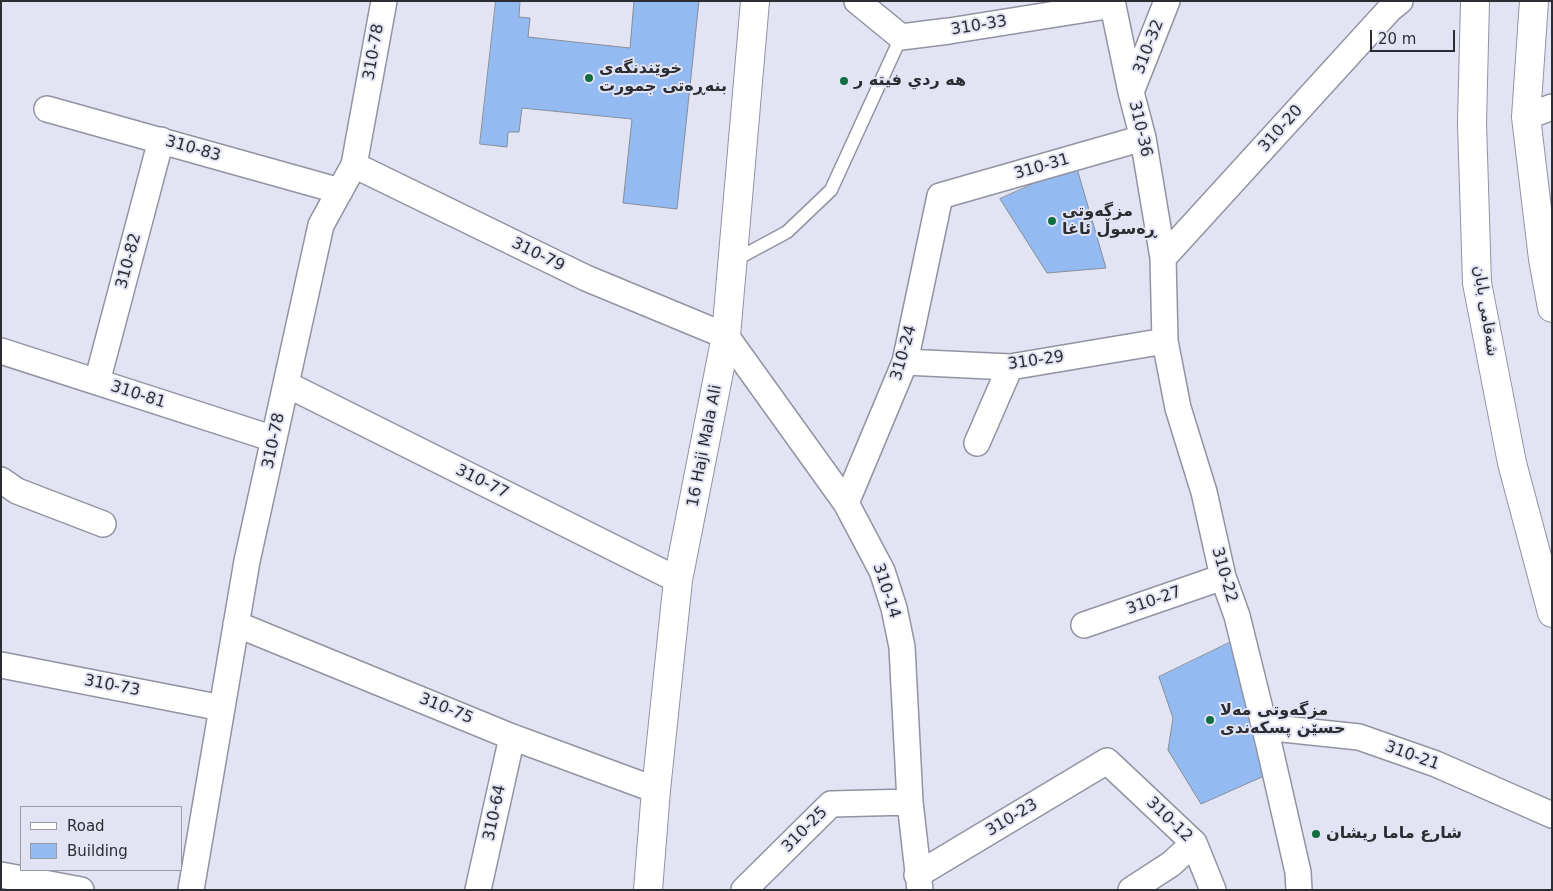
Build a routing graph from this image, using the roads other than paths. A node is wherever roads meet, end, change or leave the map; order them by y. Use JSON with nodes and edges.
{"nodes":[{"id":1,"x":384,"y":1,"type":"edge"},
{"id":2,"x":756,"y":1,"type":"edge"},
{"id":3,"x":857,"y":1,"type":"edge"},
{"id":4,"x":1167,"y":1,"type":"edge"},
{"id":5,"x":1400,"y":1,"type":"edge"},
{"id":6,"x":1475,"y":1,"type":"edge"},
{"id":7,"x":1534,"y":1,"type":"edge"},
{"id":8,"x":1112,"y":3,"type":"edge"},
{"id":9,"x":1059,"y":7,"type":"edge"},
{"id":10,"x":901,"y":36,"type":"junction"},
{"id":11,"x":1131,"y":92,"type":"junction"},
{"id":12,"x":1552,"y":107,"type":"edge"},
{"id":13,"x":47,"y":109,"type":"dead end"},
{"id":14,"x":1526,"y":117,"type":"junction"},
{"id":15,"x":1143,"y":138,"type":"junction"},
{"id":16,"x":160,"y":140,"type":"junction"},
{"id":17,"x":354,"y":165,"type":"junction"},
{"id":18,"x":340,"y":191,"type":"junction"},
{"id":19,"x":940,"y":196,"type":"joint"},
{"id":20,"x":1163,"y":258,"type":"junction"},
{"id":21,"x":733,"y":261,"type":"junction"},
{"id":22,"x":1552,"y":308,"type":"edge"},
{"id":23,"x":726,"y":336,"type":"junction"},
{"id":24,"x":1165,"y":341,"type":"junction"},
{"id":25,"x":1,"y":351,"type":"edge"},
{"id":26,"x":905,"y":362,"type":"junction"},
{"id":27,"x":1010,"y":367,"type":"junction"},
{"id":28,"x":97,"y":382,"type":"junction"},
{"id":29,"x":286,"y":384,"type":"junction"},
{"id":30,"x":274,"y":439,"type":"junction"},
{"id":31,"x":977,"y":443,"type":"dead end"},
{"id":32,"x":1,"y":480,"type":"edge"},
{"id":33,"x":846,"y":502,"type":"junction"},
{"id":34,"x":103,"y":524,"type":"dead end"},
{"id":35,"x":1223,"y":577,"type":"junction"},
{"id":36,"x":678,"y":580,"type":"junction"},
{"id":37,"x":1552,"y":614,"type":"edge"},
{"id":38,"x":236,"y":624,"type":"junction"},
{"id":39,"x":1084,"y":625,"type":"dead end"},
{"id":40,"x":1,"y":665,"type":"edge"},
{"id":41,"x":222,"y":708,"type":"junction"},
{"id":42,"x":1264,"y":727,"type":"junction"},
{"id":43,"x":512,"y":737,"type":"junction"},
{"id":44,"x":1107,"y":761,"type":"joint"},
{"id":45,"x":656,"y":790,"type":"junction"},
{"id":46,"x":910,"y":802,"type":"junction"},
{"id":47,"x":1552,"y":815,"type":"edge"},
{"id":48,"x":1194,"y":843,"type":"junction"},
{"id":49,"x":1,"y":876,"type":"edge"},
{"id":50,"x":918,"y":882,"type":"edge"},
{"id":51,"x":1299,"y":884,"type":"edge"},
{"id":52,"x":81,"y":890,"type":"edge"},
{"id":53,"x":191,"y":890,"type":"edge"},
{"id":54,"x":478,"y":890,"type":"edge"},
{"id":55,"x":648,"y":890,"type":"edge"},
{"id":56,"x":744,"y":890,"type":"edge"},
{"id":57,"x":1131,"y":890,"type":"edge"},
{"id":58,"x":1213,"y":890,"type":"edge"}],
"edges":[{"from":1,"to":17,"type":"street","name":"310-78"},
{"from":2,"to":21,"type":"main road","name":"16 Haji Mala Ali"},
{"from":3,"to":10,"type":"street"},
{"from":4,"to":11,"type":"street","name":"310-32"},
{"from":5,"to":20,"type":"street","name":"310-20"},
{"from":6,"to":37,"type":"main road","name":"شەقامی بابان"},
{"from":7,"to":14,"type":"main road"},
{"from":8,"to":9,"type":"street","name":"310-33"},
{"from":8,"to":11,"type":"street","name":"310-36"},
{"from":9,"to":10,"type":"street","name":"310-33"},
{"from":10,"to":21,"type":"lane"},
{"from":11,"to":15,"type":"street","name":"310-36"},
{"from":12,"to":14,"type":"street"},
{"from":13,"to":16,"type":"street","name":"310-83"},
{"from":14,"to":22,"type":"main road"},
{"from":15,"to":19,"type":"street","name":"310-31"},
{"from":15,"to":20,"type":"street","name":"310-36"},
{"from":16,"to":18,"type":"street","name":"310-83"},
{"from":16,"to":28,"type":"street","name":"310-82"},
{"from":17,"to":18,"type":"street","name":"310-78"},
{"from":17,"to":23,"type":"street","name":"310-79"},
{"from":18,"to":29,"type":"street","name":"310-78"},
{"from":19,"to":26,"type":"street","name":"310-24"},
{"from":20,"to":24,"type":"street","name":"310-22"},
{"from":21,"to":23,"type":"main road","name":"16 Haji Mala Ali"},
{"from":23,"to":33,"type":"street","name":"310-14"},
{"from":23,"to":36,"type":"main road","name":"16 Haji Mala Ali"},
{"from":24,"to":27,"type":"street","name":"310-29"},
{"from":24,"to":35,"type":"street","name":"310-22"},
{"from":25,"to":28,"type":"street","name":"310-81"},
{"from":26,"to":27,"type":"street","name":"310-29"},
{"from":26,"to":33,"type":"street","name":"310-24"},
{"from":27,"to":31,"type":"street"},
{"from":28,"to":30,"type":"street","name":"310-81"},
{"from":29,"to":30,"type":"street","name":"310-78"},
{"from":29,"to":36,"type":"street","name":"310-77"},
{"from":30,"to":38,"type":"street","name":"310-78"},
{"from":32,"to":34,"type":"street"},
{"from":33,"to":46,"type":"street","name":"310-14"},
{"from":35,"to":39,"type":"street","name":"310-27"},
{"from":35,"to":42,"type":"street","name":"310-22"},
{"from":36,"to":45,"type":"main road","name":"16 Haji Mala Ali"},
{"from":38,"to":41,"type":"street","name":"310-78"},
{"from":38,"to":43,"type":"street","name":"310-75"},
{"from":40,"to":41,"type":"street","name":"310-73"},
{"from":41,"to":53,"type":"street","name":"310-78"},
{"from":42,"to":47,"type":"street","name":"310-21"},
{"from":42,"to":51,"type":"street","name":"310-22"},
{"from":43,"to":45,"type":"street","name":"310-75"},
{"from":43,"to":54,"type":"street","name":"310-64"},
{"from":44,"to":48,"type":"street","name":"310-12"},
{"from":44,"to":50,"type":"street","name":"310-23"},
{"from":45,"to":55,"type":"main road","name":"16 Haji Mala Ali"},
{"from":46,"to":50,"type":"street","name":"310-14"},
{"from":46,"to":56,"type":"street","name":"310-25"},
{"from":48,"to":57,"type":"street"},
{"from":48,"to":58,"type":"street","name":"310-12"},
{"from":49,"to":52,"type":"street"}]}
